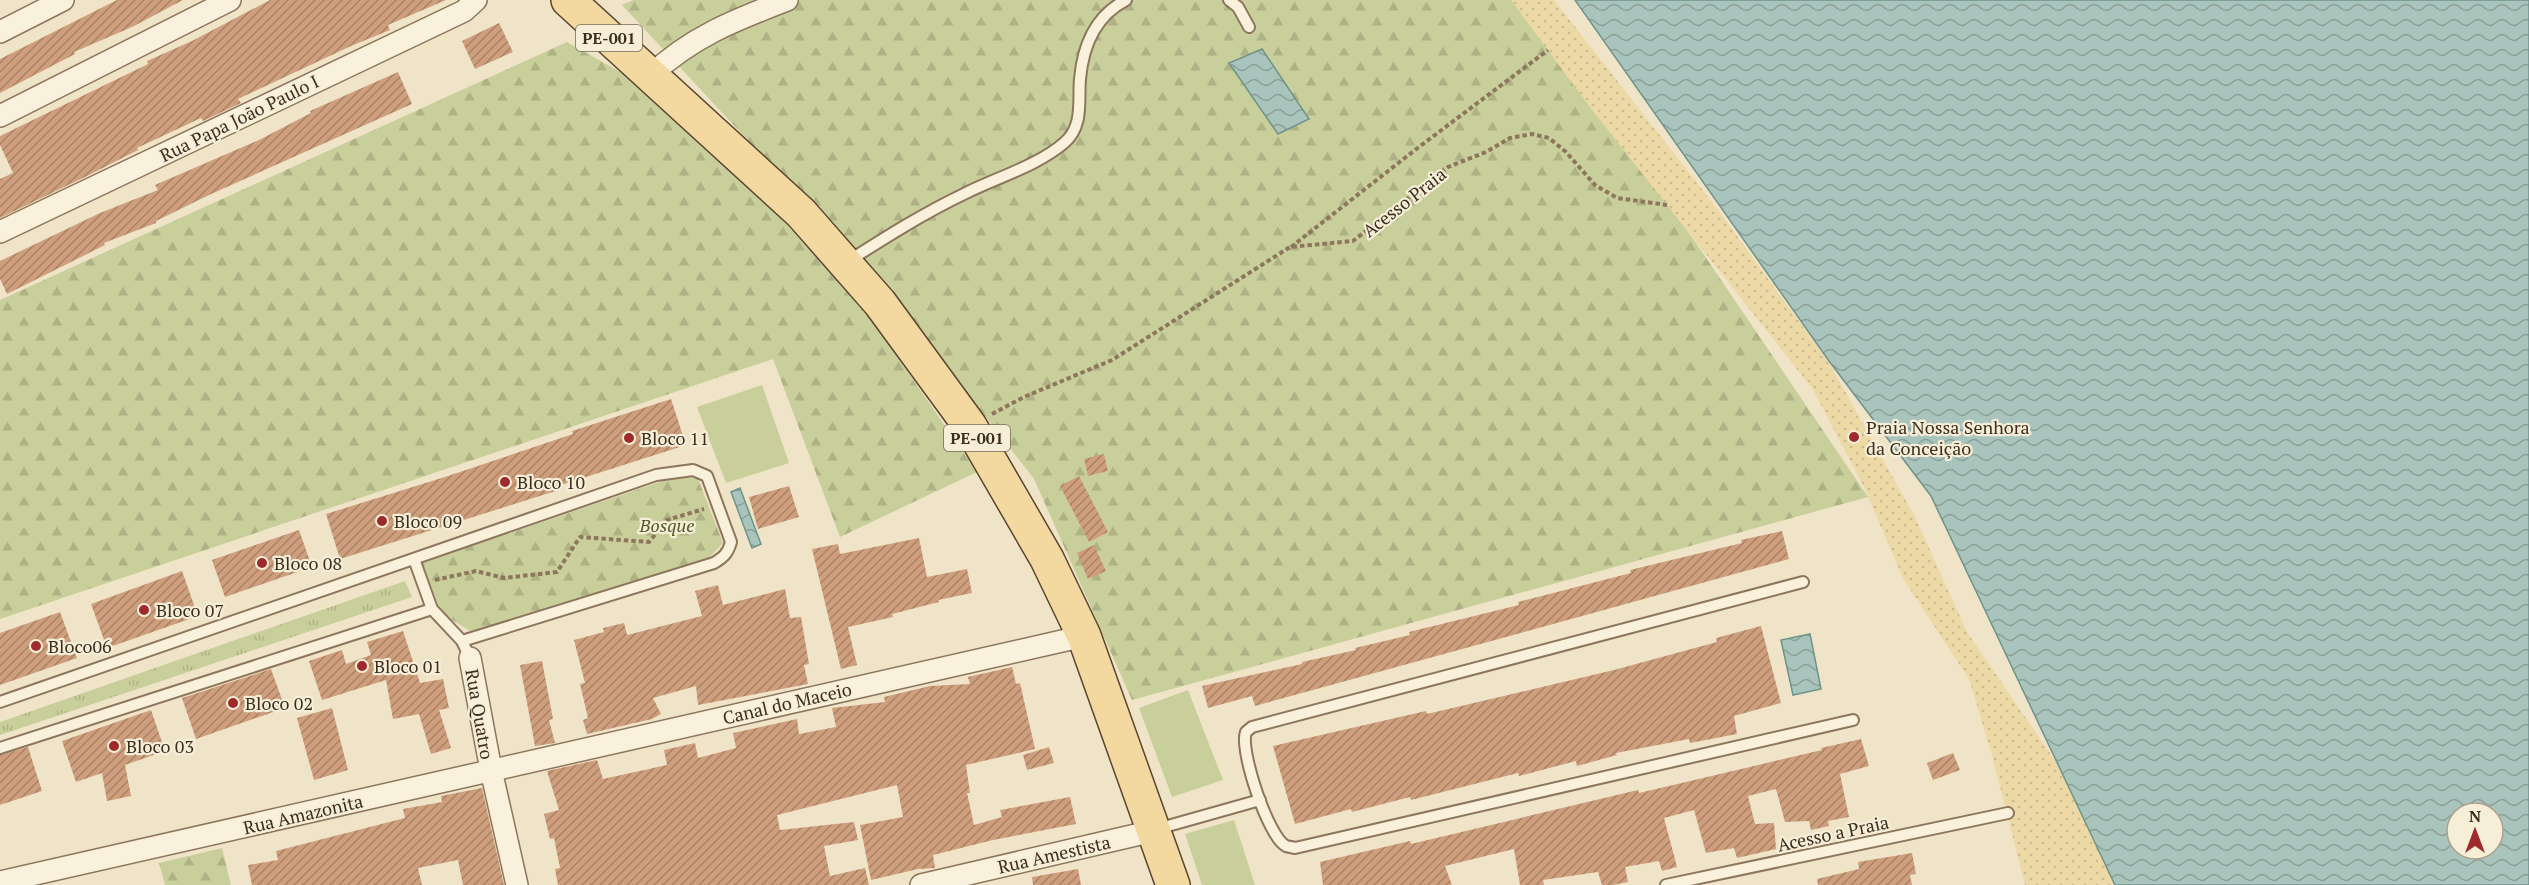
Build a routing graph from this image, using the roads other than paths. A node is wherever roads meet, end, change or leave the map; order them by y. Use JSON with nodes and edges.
{"nodes":[{"id":1,"x":63,"y":0,"type":"edge"},
{"id":2,"x":230,"y":0,"type":"edge"},
{"id":3,"x":476,"y":0,"type":"edge"},
{"id":4,"x":568,"y":0,"type":"edge"},
{"id":5,"x":787,"y":0,"type":"edge"},
{"id":6,"x":1126,"y":0,"type":"edge"},
{"id":7,"x":1229,"y":0,"type":"edge"},
{"id":8,"x":1249,"y":27,"type":"dead end"},
{"id":9,"x":0,"y":32,"type":"edge"},
{"id":10,"x":650,"y":76,"type":"junction"},
{"id":11,"x":0,"y":116,"type":"edge"},
{"id":12,"x":0,"y":232,"type":"edge"},
{"id":13,"x":847,"y":262,"type":"junction"},
{"id":14,"x":414,"y":559,"type":"junction"},
{"id":15,"x":1803,"y":582,"type":"dead end"},
{"id":16,"x":432,"y":609,"type":"junction"},
{"id":17,"x":1084,"y":636,"type":"junction"},
{"id":18,"x":466,"y":650,"type":"junction"},
{"id":19,"x":0,"y":702,"type":"edge"},
{"id":20,"x":1853,"y":720,"type":"dead end"},
{"id":21,"x":0,"y":748,"type":"edge"},
{"id":22,"x":491,"y":770,"type":"junction"},
{"id":23,"x":1260,"y":800,"type":"junction"},
{"id":24,"x":2008,"y":813,"type":"dead end"},
{"id":25,"x":1153,"y":831,"type":"junction"},
{"id":26,"x":0,"y":882,"type":"edge"},
{"id":27,"x":517,"y":885,"type":"edge"},
{"id":28,"x":921,"y":885,"type":"edge"},
{"id":29,"x":1173,"y":885,"type":"edge"},
{"id":30,"x":1666,"y":885,"type":"edge"}],
"edges":[{"from":1,"to":9,"type":"street"},
{"from":2,"to":11,"type":"street"},
{"from":3,"to":12,"type":"street","name":"Rua Papa João Paulo I"},
{"from":4,"to":10,"type":"main road","number":"PE-001"},
{"from":5,"to":10,"type":"street"},
{"from":6,"to":13,"type":"lane"},
{"from":7,"to":8,"type":"lane"},
{"from":10,"to":13,"type":"main road","number":"PE-001"},
{"from":13,"to":17,"type":"main road","number":"PE-001"},
{"from":14,"to":16,"type":"lane"},
{"from":14,"to":18,"type":"lane"},
{"from":14,"to":19,"type":"lane"},
{"from":15,"to":23,"type":"lane"},
{"from":16,"to":18,"type":"lane"},
{"from":16,"to":21,"type":"lane"},
{"from":17,"to":22,"type":"street","name":"Canal do Maceio"},
{"from":17,"to":25,"type":"main road","number":"PE-001"},
{"from":18,"to":22,"type":"street","name":"Rua Quatro"},
{"from":20,"to":23,"type":"lane"},
{"from":22,"to":26,"type":"street","name":"Rua Amazonita"},
{"from":22,"to":27,"type":"street"},
{"from":23,"to":25,"type":"lane"},
{"from":24,"to":30,"type":"lane","name":"Acesso a Praia"},
{"from":25,"to":28,"type":"street","name":"Rua Amestista"},
{"from":25,"to":29,"type":"main road","number":"PE-001"}]}
